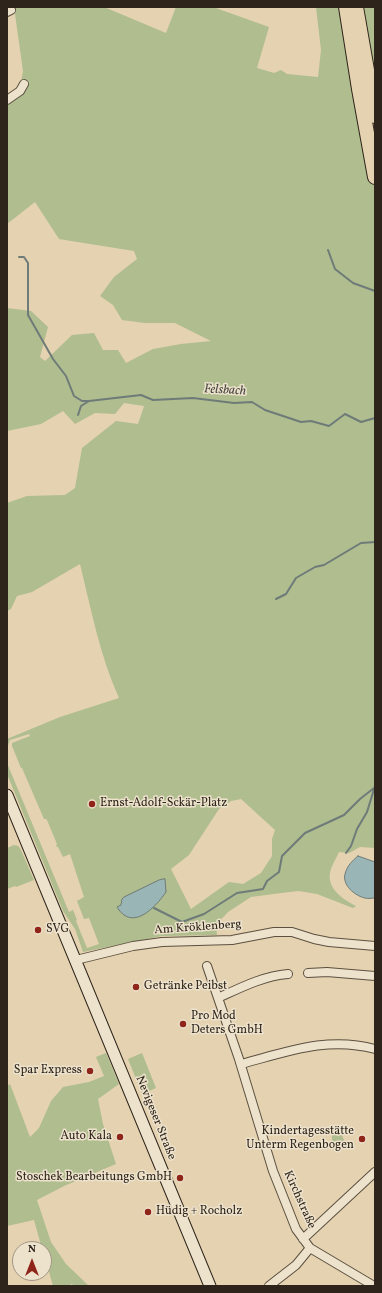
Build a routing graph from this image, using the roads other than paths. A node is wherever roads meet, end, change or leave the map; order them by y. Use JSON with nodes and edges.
{"nodes":[{"id":1,"x":346,"y":7,"type":"edge"},
{"id":2,"x":356,"y":7,"type":"edge"},
{"id":3,"x":24,"y":84,"type":"dead end"},
{"id":4,"x":7,"y":100,"type":"edge"},
{"id":5,"x":375,"y":116,"type":"edge"},
{"id":6,"x":375,"y":177,"type":"edge"},
{"id":7,"x":7,"y":795,"type":"edge"},
{"id":8,"x":375,"y":946,"type":"edge"},
{"id":9,"x":76,"y":960,"type":"junction"},
{"id":10,"x":207,"y":966,"type":"dead end"},
{"id":11,"x":308,"y":973,"type":"dead end"},
{"id":12,"x":288,"y":974,"type":"dead end"},
{"id":13,"x":375,"y":976,"type":"edge"},
{"id":14,"x":218,"y":998,"type":"junction"},
{"id":15,"x":375,"y":1049,"type":"edge"},
{"id":16,"x":241,"y":1064,"type":"junction"},
{"id":17,"x":375,"y":1172,"type":"edge"},
{"id":18,"x":302,"y":1239,"type":"junction"},
{"id":19,"x":310,"y":1248,"type":"junction"},
{"id":20,"x":210,"y":1286,"type":"edge"},
{"id":21,"x":269,"y":1286,"type":"edge"},
{"id":22,"x":374,"y":1286,"type":"edge"}],
"edges":[{"from":1,"to":6,"type":"highway"},
{"from":2,"to":5,"type":"highway"},
{"from":3,"to":4,"type":"street"},
{"from":7,"to":9,"type":"main road","name":"Nevigeser Straße"},
{"from":8,"to":9,"type":"street","name":"Am Kröklenberg"},
{"from":9,"to":20,"type":"main road","name":"Nevigeser Straße"},
{"from":10,"to":14,"type":"street","name":"Kirchstraße"},
{"from":11,"to":13,"type":"street"},
{"from":12,"to":14,"type":"street"},
{"from":14,"to":16,"type":"street","name":"Kirchstraße"},
{"from":15,"to":16,"type":"street"},
{"from":16,"to":18,"type":"street","name":"Kirchstraße"},
{"from":17,"to":18,"type":"street"},
{"from":18,"to":19,"type":"street","name":"Kirchstraße"},
{"from":19,"to":21,"type":"street"},
{"from":19,"to":22,"type":"street","name":"Kirchstraße"}]}
